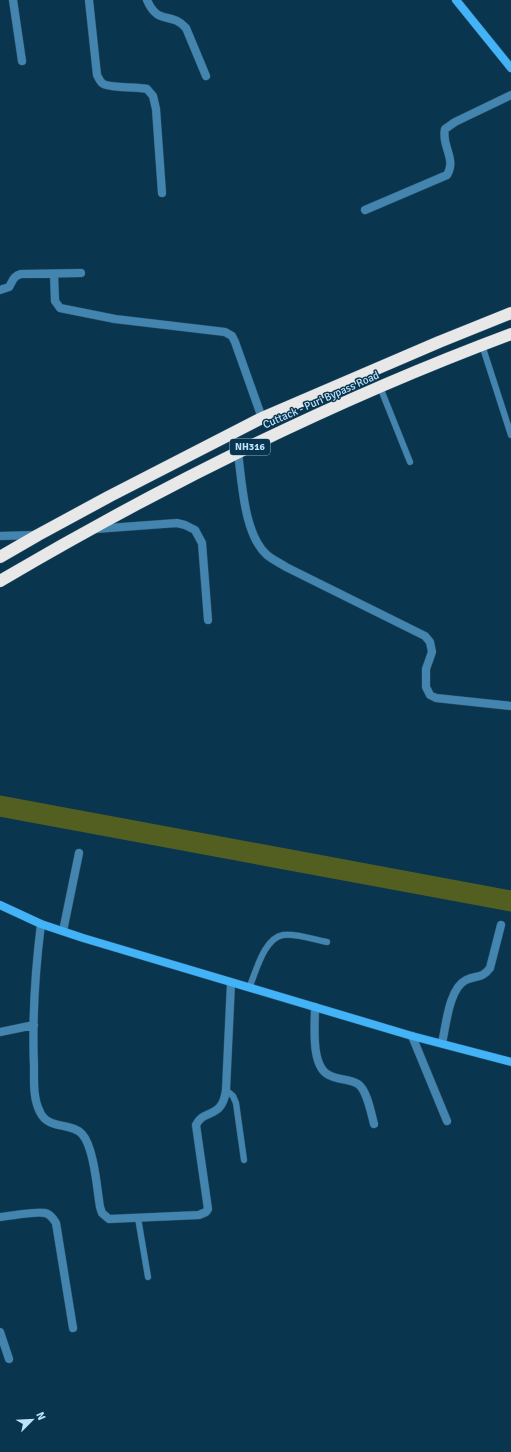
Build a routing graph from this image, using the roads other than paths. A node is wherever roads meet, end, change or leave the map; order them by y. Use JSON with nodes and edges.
{"nodes":[{"id":1,"x":12,"y":0,"type":"edge"},
{"id":2,"x":89,"y":0,"type":"edge"},
{"id":3,"x":147,"y":0,"type":"edge"},
{"id":4,"x":456,"y":0,"type":"edge"},
{"id":5,"x":22,"y":61,"type":"dead end"},
{"id":6,"x":511,"y":68,"type":"edge"},
{"id":7,"x":206,"y":76,"type":"dead end"},
{"id":8,"x":511,"y":95,"type":"edge"},
{"id":9,"x":162,"y":193,"type":"dead end"},
{"id":10,"x":365,"y":210,"type":"dead end"},
{"id":11,"x":81,"y":273,"type":"dead end"},
{"id":12,"x":54,"y":277,"type":"junction"},
{"id":13,"x":0,"y":290,"type":"edge"},
{"id":14,"x":511,"y":313,"type":"edge"},
{"id":15,"x":511,"y":334,"type":"edge"},
{"id":16,"x":482,"y":344,"type":"junction"},
{"id":17,"x":380,"y":387,"type":"junction"},
{"id":18,"x":262,"y":418,"type":"junction"},
{"id":19,"x":511,"y":435,"type":"edge"},
{"id":20,"x":238,"y":453,"type":"junction"},
{"id":21,"x":410,"y":462,"type":"dead end"},
{"id":22,"x":88,"y":530,"type":"junction"},
{"id":23,"x":38,"y":535,"type":"junction"},
{"id":24,"x":0,"y":536,"type":"edge"},
{"id":25,"x":0,"y":557,"type":"edge"},
{"id":26,"x":0,"y":581,"type":"edge"},
{"id":27,"x":208,"y":620,"type":"dead end"},
{"id":28,"x":511,"y":706,"type":"edge"},
{"id":29,"x":79,"y":853,"type":"dead end"},
{"id":30,"x":0,"y":905,"type":"edge"},
{"id":31,"x":41,"y":924,"type":"junction"},
{"id":32,"x":501,"y":925,"type":"dead end"},
{"id":33,"x":63,"y":931,"type":"junction"},
{"id":34,"x":327,"y":942,"type":"dead end"},
{"id":35,"x":231,"y":983,"type":"junction"},
{"id":36,"x":249,"y":988,"type":"junction"},
{"id":37,"x":315,"y":1007,"type":"junction"},
{"id":38,"x":34,"y":1024,"type":"junction"},
{"id":39,"x":0,"y":1032,"type":"edge"},
{"id":40,"x":412,"y":1036,"type":"junction"},
{"id":41,"x":442,"y":1044,"type":"junction"},
{"id":42,"x":511,"y":1062,"type":"edge"},
{"id":43,"x":226,"y":1090,"type":"junction"},
{"id":44,"x":447,"y":1121,"type":"dead end"},
{"id":45,"x":374,"y":1124,"type":"dead end"},
{"id":46,"x":244,"y":1160,"type":"dead end"},
{"id":47,"x":0,"y":1217,"type":"edge"},
{"id":48,"x":138,"y":1218,"type":"junction"},
{"id":49,"x":148,"y":1277,"type":"dead end"},
{"id":50,"x":73,"y":1328,"type":"dead end"},
{"id":51,"x":0,"y":1332,"type":"edge"},
{"id":52,"x":9,"y":1359,"type":"dead end"}],
"edges":[{"from":1,"to":5,"type":"street"},
{"from":2,"to":9,"type":"street"},
{"from":3,"to":7,"type":"street"},
{"from":4,"to":6,"type":"street"},
{"from":8,"to":10,"type":"street"},
{"from":11,"to":12,"type":"street"},
{"from":12,"to":13,"type":"street"},
{"from":12,"to":18,"type":"street"},
{"from":14,"to":18,"type":"highway","name":"Cuttack - Puri Bypass Road","number":"NH316"},
{"from":15,"to":16,"type":"highway","name":"Cuttack - Puri Bypass Road","number":"NH316"},
{"from":16,"to":17,"type":"highway","name":"Cuttack - Puri Bypass Road","number":"NH316"},
{"from":16,"to":19,"type":"lane"},
{"from":17,"to":20,"type":"highway","name":"Cuttack - Puri Bypass Road","number":"NH316"},
{"from":17,"to":21,"type":"lane"},
{"from":18,"to":23,"type":"highway","name":"Cuttack - Puri Bypass Road","number":"NH316"},
{"from":20,"to":22,"type":"highway","name":"Cuttack - Puri Bypass Road","number":"NH316"},
{"from":20,"to":28,"type":"street"},
{"from":22,"to":26,"type":"highway","name":"Cuttack - Puri Bypass Road","number":"NH316"},
{"from":22,"to":27,"type":"street"},
{"from":23,"to":24,"type":"street"},
{"from":23,"to":25,"type":"highway","name":"Cuttack - Puri Bypass Road","number":"NH316"},
{"from":29,"to":33,"type":"street"},
{"from":30,"to":31,"type":"street"},
{"from":31,"to":33,"type":"street"},
{"from":31,"to":38,"type":"street"},
{"from":32,"to":41,"type":"street"},
{"from":33,"to":35,"type":"street"},
{"from":34,"to":36,"type":"lane"},
{"from":35,"to":36,"type":"street"},
{"from":35,"to":43,"type":"street"},
{"from":36,"to":37,"type":"street"},
{"from":37,"to":40,"type":"street"},
{"from":37,"to":45,"type":"street"},
{"from":38,"to":39,"type":"street"},
{"from":38,"to":48,"type":"street"},
{"from":40,"to":41,"type":"street"},
{"from":40,"to":44,"type":"street"},
{"from":41,"to":42,"type":"street"},
{"from":43,"to":46,"type":"lane"},
{"from":43,"to":48,"type":"street"},
{"from":47,"to":50,"type":"street"},
{"from":48,"to":49,"type":"lane"},
{"from":51,"to":52,"type":"street"}]}
